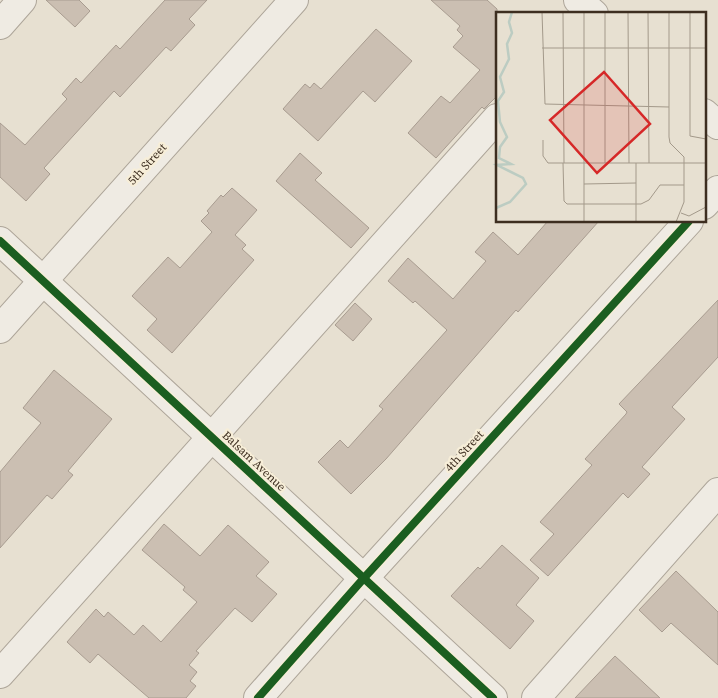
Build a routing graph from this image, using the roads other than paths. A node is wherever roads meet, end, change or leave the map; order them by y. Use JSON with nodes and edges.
{"nodes":[{"id":1,"x":22,"y":0,"type":"edge"},
{"id":2,"x":294,"y":0,"type":"edge"},
{"id":3,"x":0,"y":25,"type":"edge"},
{"id":4,"x":706,"y":115,"type":"edge"},
{"id":5,"x":496,"y":119,"type":"edge"},
{"id":6,"x":718,"y":125,"type":"edge"},
{"id":7,"x":718,"y":190,"type":"edge"},
{"id":8,"x":706,"y":203,"type":"edge"},
{"id":9,"x":688,"y":222,"type":"edge"},
{"id":10,"x":0,"y":241,"type":"edge"},
{"id":11,"x":43,"y":281,"type":"junction"},
{"id":12,"x":0,"y":329,"type":"edge"},
{"id":13,"x":211,"y":437,"type":"junction"},
{"id":14,"x":718,"y":492,"type":"edge"},
{"id":15,"x":364,"y":578,"type":"junction"},
{"id":16,"x":0,"y":674,"type":"edge"},
{"id":17,"x":258,"y":698,"type":"edge"},
{"id":18,"x":493,"y":698,"type":"edge"},
{"id":19,"x":536,"y":698,"type":"edge"}],
"edges":[{"from":1,"to":3,"type":"street"},
{"from":2,"to":11,"type":"street","name":"5th Street"},
{"from":4,"to":6,"type":"street"},
{"from":5,"to":13,"type":"street"},
{"from":7,"to":8,"type":"street"},
{"from":9,"to":15,"type":"street","name":"4th Street"},
{"from":10,"to":11,"type":"street","name":"Balsam Avenue"},
{"from":11,"to":12,"type":"street","name":"5th Street"},
{"from":11,"to":13,"type":"street","name":"Balsam Avenue"},
{"from":13,"to":15,"type":"street","name":"Balsam Avenue"},
{"from":13,"to":16,"type":"street"},
{"from":14,"to":19,"type":"street"},
{"from":15,"to":17,"type":"street","name":"4th Street"},
{"from":15,"to":18,"type":"street","name":"Balsam Avenue"}]}
